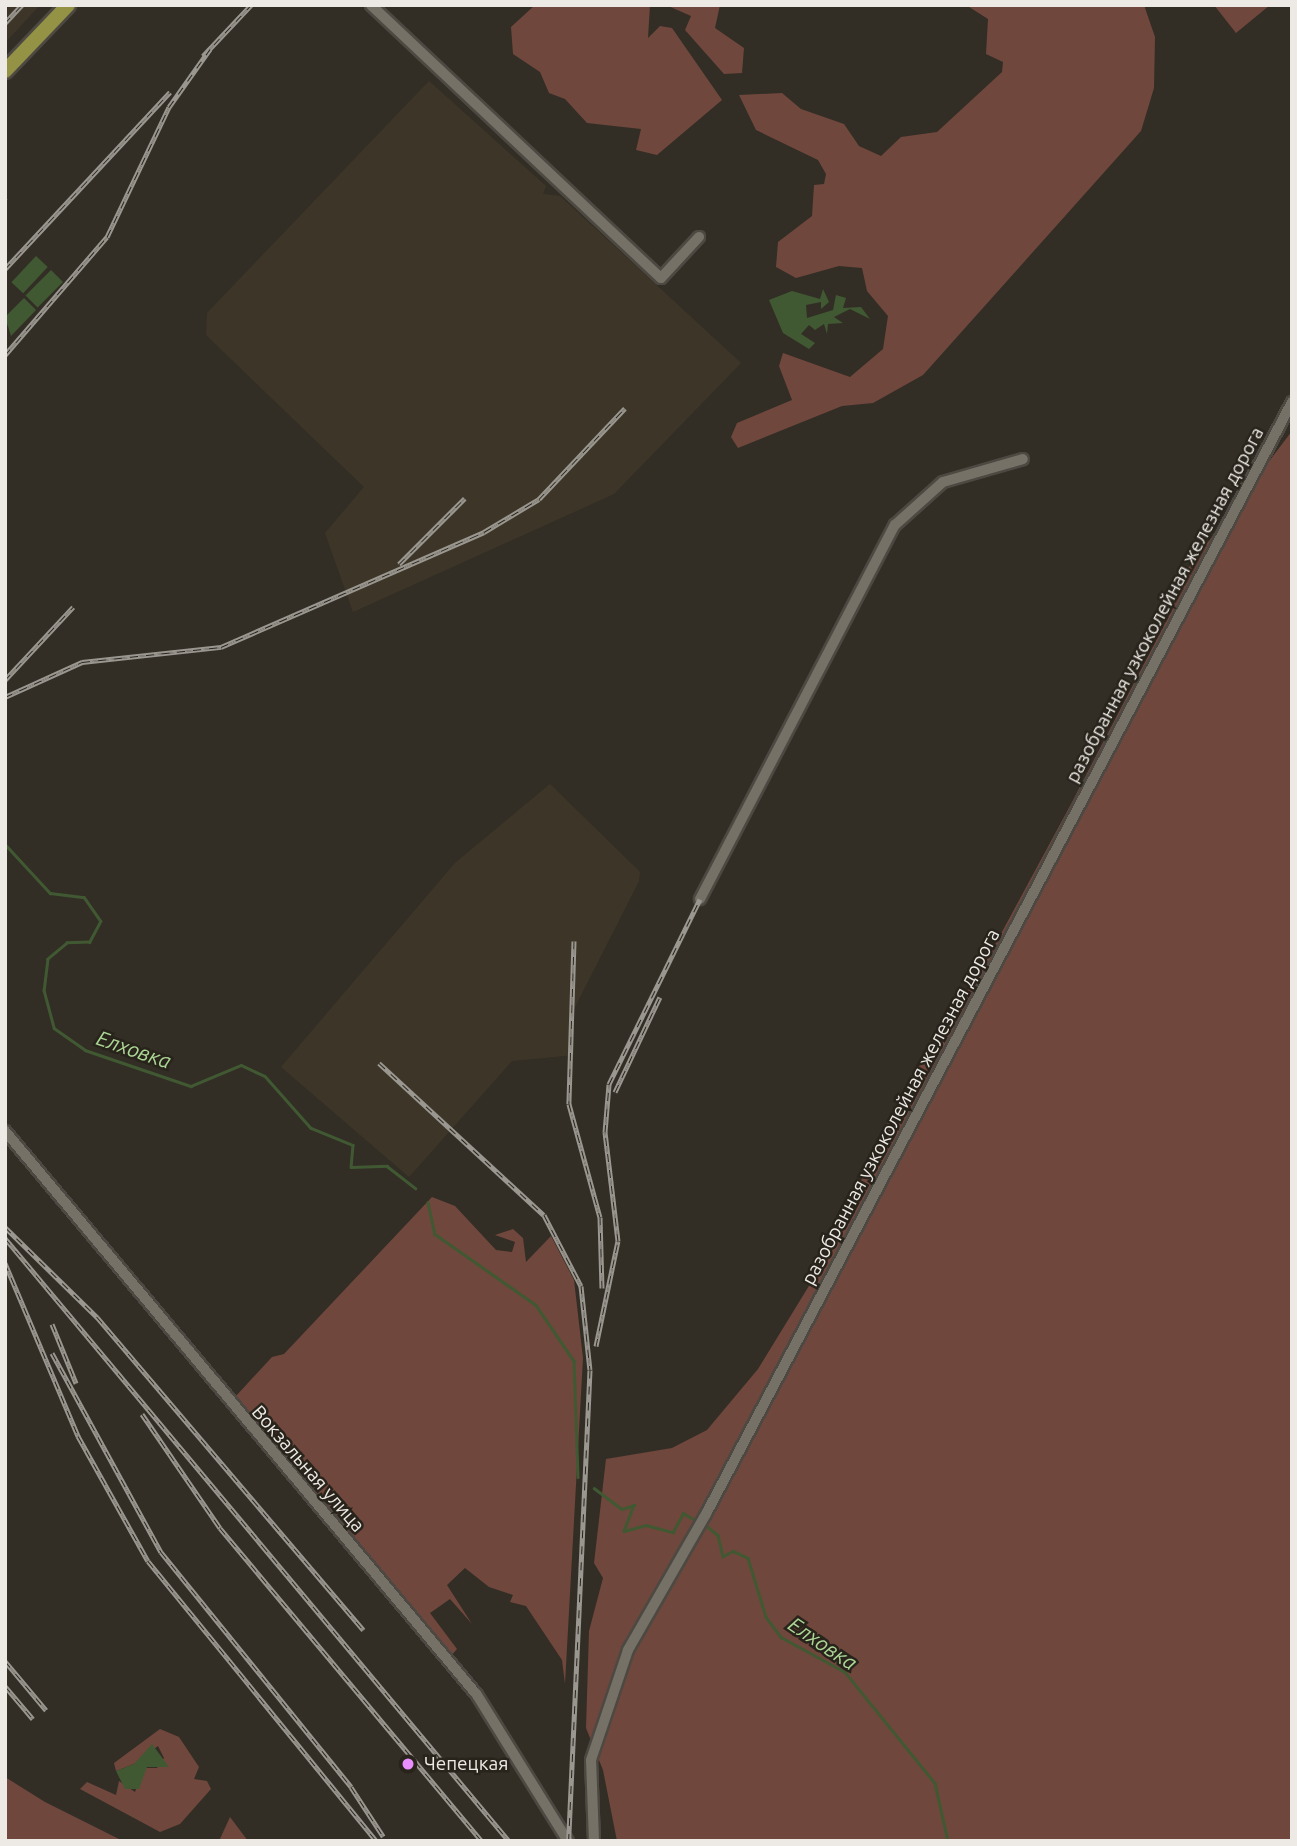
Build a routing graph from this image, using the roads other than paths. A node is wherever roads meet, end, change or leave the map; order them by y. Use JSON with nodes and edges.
{"nodes":[{"id":1,"x":68,"y":5,"type":"edge"},
{"id":2,"x":371,"y":5,"type":"edge"},
{"id":3,"x":5,"y":71,"type":"edge"},
{"id":4,"x":699,"y":237,"type":"dead end"},
{"id":5,"x":1292,"y":402,"type":"edge"},
{"id":6,"x":1023,"y":459,"type":"dead end"},
{"id":7,"x":700,"y":899,"type":"dead end"},
{"id":8,"x":5,"y":1131,"type":"edge"},
{"id":9,"x":568,"y":1841,"type":"edge"},
{"id":10,"x":594,"y":1841,"type":"edge"}],
"edges":[{"from":1,"to":3,"type":"main road"},
{"from":2,"to":4,"type":"street"},
{"from":5,"to":10,"type":"street","name":"разобранная узкоколейная железная дорога"},
{"from":6,"to":7,"type":"street"},
{"from":8,"to":9,"type":"street","name":"Вокзальная улица"}]}
